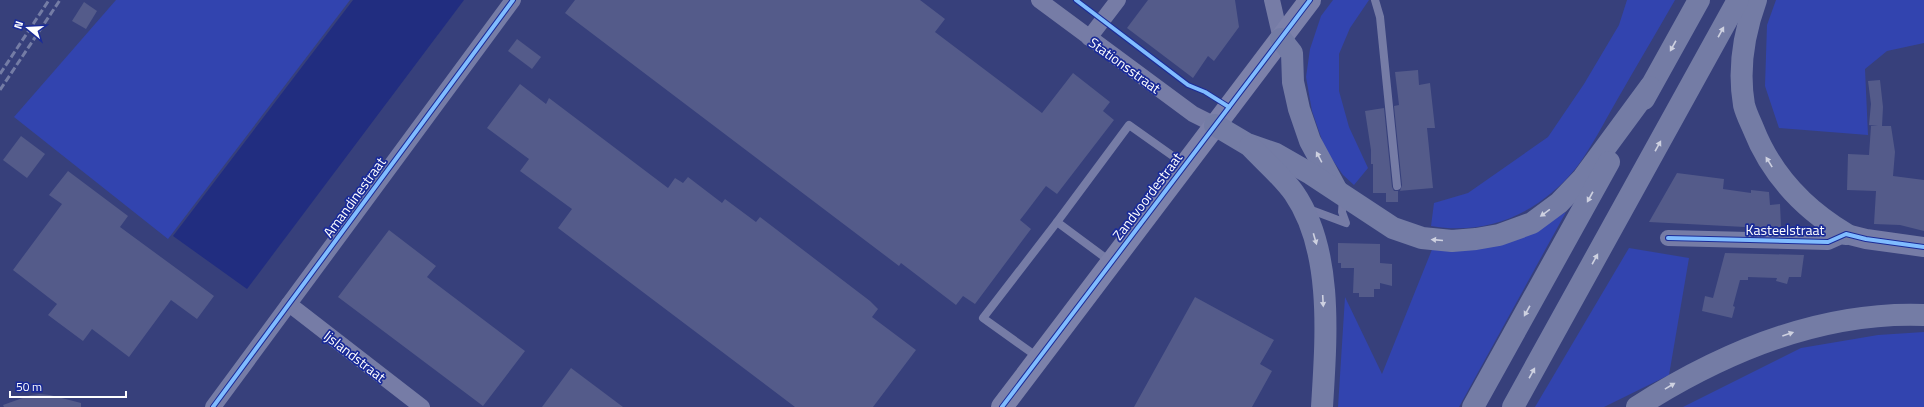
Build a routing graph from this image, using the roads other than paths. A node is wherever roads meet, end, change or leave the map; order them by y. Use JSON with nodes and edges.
{"nodes":[{"id":1,"x":513,"y":0,"type":"edge"},
{"id":2,"x":1039,"y":0,"type":"edge"},
{"id":3,"x":1118,"y":0,"type":"edge"},
{"id":4,"x":1272,"y":0,"type":"edge"},
{"id":5,"x":1310,"y":0,"type":"edge"},
{"id":6,"x":1375,"y":0,"type":"edge"},
{"id":7,"x":1699,"y":0,"type":"edge"},
{"id":8,"x":1738,"y":0,"type":"edge"},
{"id":9,"x":1756,"y":0,"type":"edge"},
{"id":10,"x":1089,"y":38,"type":"junction"},
{"id":11,"x":1281,"y":39,"type":"junction"},
{"id":12,"x":1650,"y":87,"type":"junction"},
{"id":13,"x":1214,"y":125,"type":"junction"},
{"id":14,"x":1247,"y":144,"type":"junction"},
{"id":15,"x":1184,"y":165,"type":"junction"},
{"id":16,"x":1397,"y":186,"type":"dead end"},
{"id":17,"x":1340,"y":193,"type":"junction"},
{"id":18,"x":1306,"y":213,"type":"junction"},
{"id":19,"x":1057,"y":222,"type":"junction"},
{"id":20,"x":1846,"y":234,"type":"junction"},
{"id":21,"x":1668,"y":238,"type":"dead end"},
{"id":22,"x":1924,"y":247,"type":"edge"},
{"id":23,"x":1111,"y":262,"type":"junction"},
{"id":24,"x":289,"y":304,"type":"junction"},
{"id":25,"x":1924,"y":315,"type":"edge"},
{"id":26,"x":1039,"y":359,"type":"junction"},
{"id":27,"x":213,"y":407,"type":"edge"},
{"id":28,"x":422,"y":407,"type":"edge"},
{"id":29,"x":1002,"y":407,"type":"edge"},
{"id":30,"x":1322,"y":407,"type":"edge"},
{"id":31,"x":1473,"y":407,"type":"edge"},
{"id":32,"x":1513,"y":407,"type":"edge"},
{"id":33,"x":1637,"y":407,"type":"edge"}],
"edges":[{"from":1,"to":24,"type":"street","name":"Amandinestraat"},
{"from":2,"to":10,"type":"street","name":"Stationsstraat"},
{"from":3,"to":10,"type":"street"},
{"from":4,"to":11,"type":"street"},
{"from":5,"to":11,"type":"main road","name":"Zandvoordestraat"},
{"from":6,"to":16,"type":"lane"},
{"from":7,"to":12,"type":"highway","one_way":true},
{"from":32,"to":8,"type":"highway","one_way":true},
{"from":20,"to":9,"type":"highway","one_way":true},
{"from":10,"to":13,"type":"street","name":"Stationsstraat"},
{"from":11,"to":13,"type":"main road","name":"Zandvoordestraat"},
{"from":17,"to":11,"type":"highway","one_way":true},
{"from":12,"to":17,"type":"highway","one_way":true},
{"from":12,"to":31,"type":"highway","one_way":true},
{"from":13,"to":14,"type":"highway"},
{"from":13,"to":15,"type":"main road","name":"Zandvoordestraat"},
{"from":14,"to":17,"type":"highway"},
{"from":14,"to":18,"type":"highway"},
{"from":15,"to":19,"type":"lane"},
{"from":15,"to":23,"type":"main road","name":"Zandvoordestraat"},
{"from":17,"to":18,"type":"lane"},
{"from":18,"to":30,"type":"highway","one_way":true},
{"from":19,"to":23,"type":"lane"},
{"from":19,"to":26,"type":"lane"},
{"from":20,"to":21,"type":"street","name":"Kasteelstraat"},
{"from":20,"to":22,"type":"street"},
{"from":23,"to":26,"type":"main road","name":"Zandvoordestraat"},
{"from":24,"to":27,"type":"street","name":"Amandinestraat"},
{"from":24,"to":28,"type":"street","name":"Ijslandstraat"},
{"from":33,"to":25,"type":"highway","one_way":true},
{"from":26,"to":29,"type":"main road","name":"Zandvoordestraat"}]}
